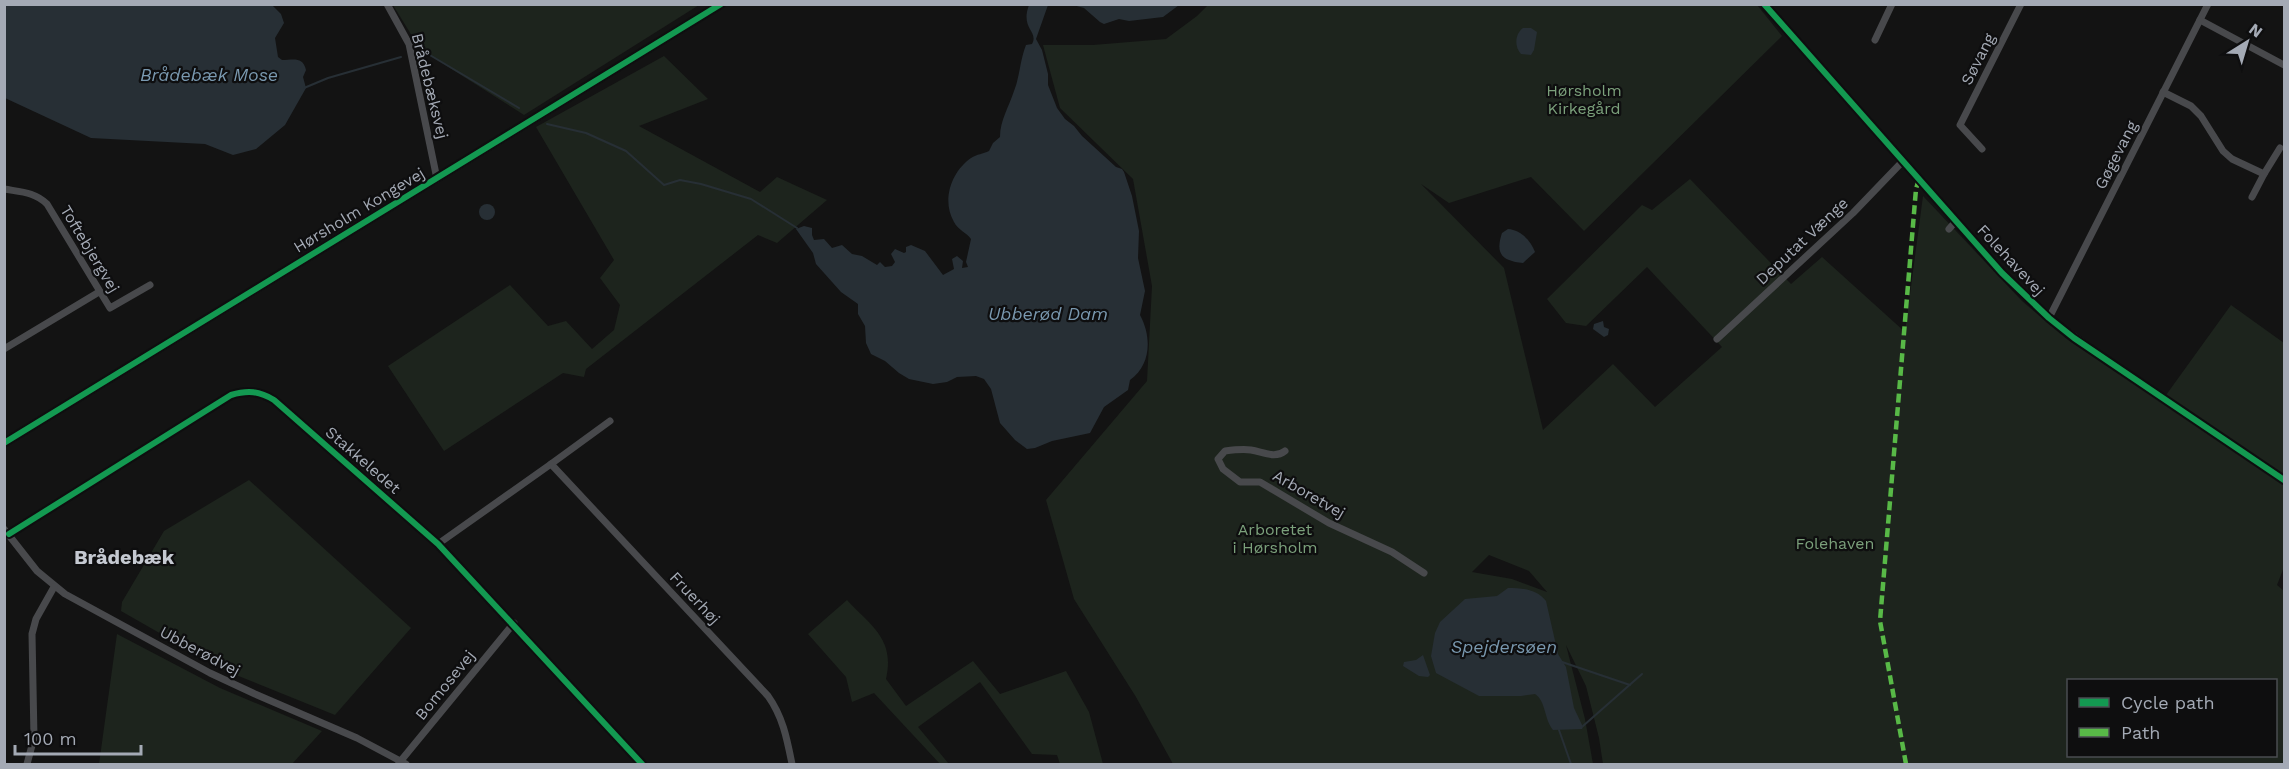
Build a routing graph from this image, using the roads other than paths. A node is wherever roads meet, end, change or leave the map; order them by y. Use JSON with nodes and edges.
{"nodes":[{"id":1,"x":387,"y":4,"type":"edge"},
{"id":2,"x":721,"y":4,"type":"edge"},
{"id":3,"x":1764,"y":4,"type":"edge"},
{"id":4,"x":1892,"y":4,"type":"edge"},
{"id":5,"x":2021,"y":4,"type":"edge"},
{"id":6,"x":2208,"y":4,"type":"edge"},
{"id":7,"x":2200,"y":20,"type":"junction"},
{"id":8,"x":1875,"y":40,"type":"dead end"},
{"id":9,"x":2284,"y":65,"type":"edge"},
{"id":10,"x":2163,"y":92,"type":"junction"},
{"id":11,"x":2280,"y":148,"type":"dead end"},
{"id":12,"x":1982,"y":149,"type":"dead end"},
{"id":13,"x":1903,"y":161,"type":"junction"},
{"id":14,"x":2264,"y":174,"type":"junction"},
{"id":15,"x":437,"y":179,"type":"junction"},
{"id":16,"x":4,"y":189,"type":"edge"},
{"id":17,"x":2252,"y":196,"type":"dead end"},
{"id":18,"x":1956,"y":221,"type":"junction"},
{"id":19,"x":1949,"y":229,"type":"dead end"},
{"id":20,"x":150,"y":285,"type":"dead end"},
{"id":21,"x":99,"y":292,"type":"junction"},
{"id":22,"x":2049,"y":318,"type":"junction"},
{"id":23,"x":1717,"y":339,"type":"dead end"},
{"id":24,"x":4,"y":349,"type":"edge"},
{"id":25,"x":2121,"y":370,"type":"joint"},
{"id":26,"x":610,"y":421,"type":"dead end"},
{"id":27,"x":6,"y":440,"type":"edge"},
{"id":28,"x":1285,"y":451,"type":"dead end"},
{"id":29,"x":551,"y":464,"type":"junction"},
{"id":30,"x":2284,"y":480,"type":"edge"},
{"id":31,"x":7,"y":531,"type":"edge"},
{"id":32,"x":438,"y":544,"type":"junction"},
{"id":33,"x":1424,"y":573,"type":"dead end"},
{"id":34,"x":54,"y":587,"type":"junction"},
{"id":35,"x":513,"y":623,"type":"junction"},
{"id":36,"x":401,"y":763,"type":"edge"},
{"id":37,"x":27,"y":765,"type":"edge"},
{"id":38,"x":642,"y":765,"type":"edge"},
{"id":39,"x":792,"y":765,"type":"edge"}],
"edges":[{"from":1,"to":15,"type":"street","name":"Brådebæksvej"},
{"from":2,"to":15,"type":"main road","name":"Hørsholm Kongevej"},
{"from":3,"to":13,"type":"street","name":"Folehavevej"},
{"from":4,"to":8,"type":"street"},
{"from":5,"to":12,"type":"street","name":"Søvang"},
{"from":6,"to":7,"type":"street","name":"Gøgevang"},
{"from":7,"to":9,"type":"street"},
{"from":7,"to":10,"type":"street","name":"Gøgevang"},
{"from":10,"to":14,"type":"street"},
{"from":10,"to":22,"type":"street","name":"Gøgevang"},
{"from":11,"to":14,"type":"street"},
{"from":13,"to":18,"type":"street","name":"Folehavevej"},
{"from":13,"to":23,"type":"street","name":"Deputat Vænge"},
{"from":14,"to":17,"type":"street"},
{"from":15,"to":27,"type":"main road","name":"Hørsholm Kongevej"},
{"from":16,"to":21,"type":"street","name":"Toftebjergvej"},
{"from":18,"to":19,"type":"street"},
{"from":18,"to":22,"type":"street","name":"Folehavevej"},
{"from":20,"to":21,"type":"street","name":"Toftebjergvej"},
{"from":21,"to":24,"type":"street"},
{"from":22,"to":25,"type":"street","name":"Folehavevej"},
{"from":25,"to":30,"type":"main road","name":"Folehavevej"},
{"from":26,"to":29,"type":"street"},
{"from":28,"to":33,"type":"street","name":"Arboretvej"},
{"from":29,"to":32,"type":"street"},
{"from":29,"to":39,"type":"street","name":"Fruerhøj"},
{"from":31,"to":32,"type":"street","name":"Stakkeledet"},
{"from":31,"to":34,"type":"street","name":"Ubberødvej"},
{"from":32,"to":35,"type":"street","name":"Stakkeledet"},
{"from":34,"to":36,"type":"street","name":"Ubberødvej"},
{"from":34,"to":37,"type":"street"},
{"from":35,"to":36,"type":"street","name":"Bomosevej"},
{"from":35,"to":38,"type":"street","name":"Stakkeledet"}]}
